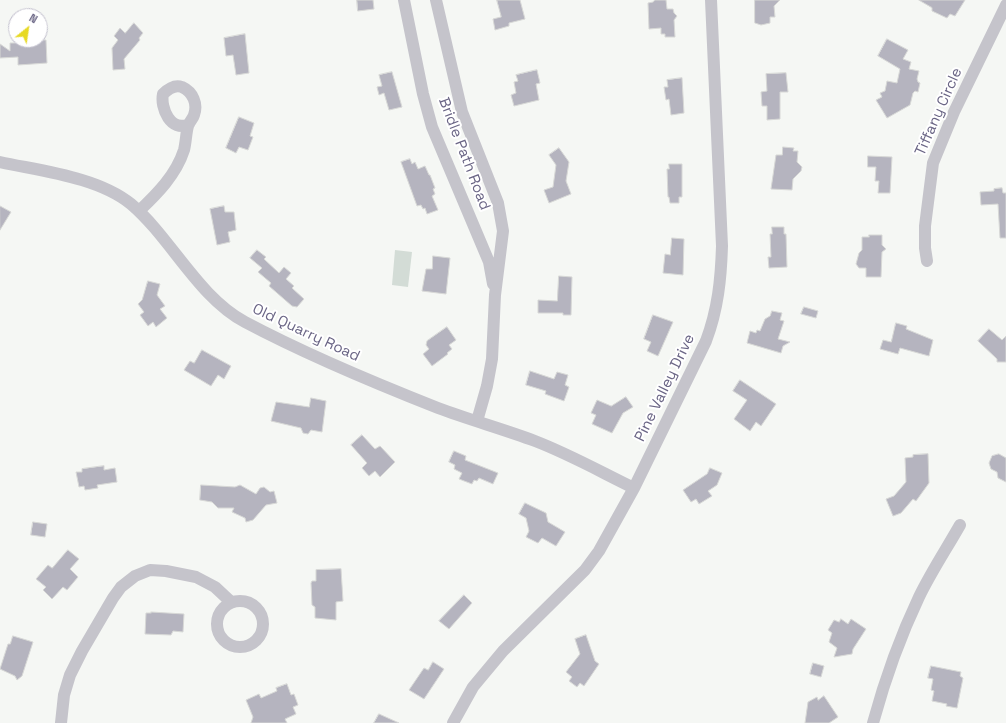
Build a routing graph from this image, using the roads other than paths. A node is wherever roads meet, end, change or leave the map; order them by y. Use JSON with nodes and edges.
{"nodes":[{"id":1,"x":404,"y":0,"type":"edge"},
{"id":2,"x":436,"y":0,"type":"edge"},
{"id":3,"x":711,"y":0,"type":"edge"},
{"id":4,"x":1006,"y":5,"type":"edge"},
{"id":5,"x":189,"y":124,"type":"dead end"},
{"id":6,"x":0,"y":162,"type":"edge"},
{"id":7,"x":139,"y":212,"type":"junction"},
{"id":8,"x":927,"y":261,"type":"dead end"},
{"id":9,"x":495,"y":295,"type":"junction"},
{"id":10,"x":477,"y":421,"type":"junction"},
{"id":11,"x":634,"y":488,"type":"junction"},
{"id":12,"x":960,"y":525,"type":"dead end"},
{"id":13,"x":231,"y":602,"type":"dead end"},
{"id":14,"x":61,"y":723,"type":"edge"},
{"id":15,"x":452,"y":723,"type":"edge"},
{"id":16,"x":873,"y":723,"type":"edge"}],
"edges":[{"from":1,"to":9,"type":"street","name":"Bridle Path Road"},
{"from":2,"to":9,"type":"street","name":"Bridle Path Road"},
{"from":3,"to":11,"type":"street","name":"Pine Valley Drive"},
{"from":4,"to":8,"type":"street","name":"Tiffany Circle"},
{"from":5,"to":7,"type":"street"},
{"from":6,"to":7,"type":"street","name":"Old Quarry Road"},
{"from":7,"to":10,"type":"street","name":"Old Quarry Road"},
{"from":9,"to":10,"type":"street","name":"Bridle Path Road"},
{"from":10,"to":11,"type":"street","name":"Old Quarry Road"},
{"from":11,"to":15,"type":"street","name":"Pine Valley Drive"},
{"from":12,"to":16,"type":"street"},
{"from":13,"to":14,"type":"street"}]}
